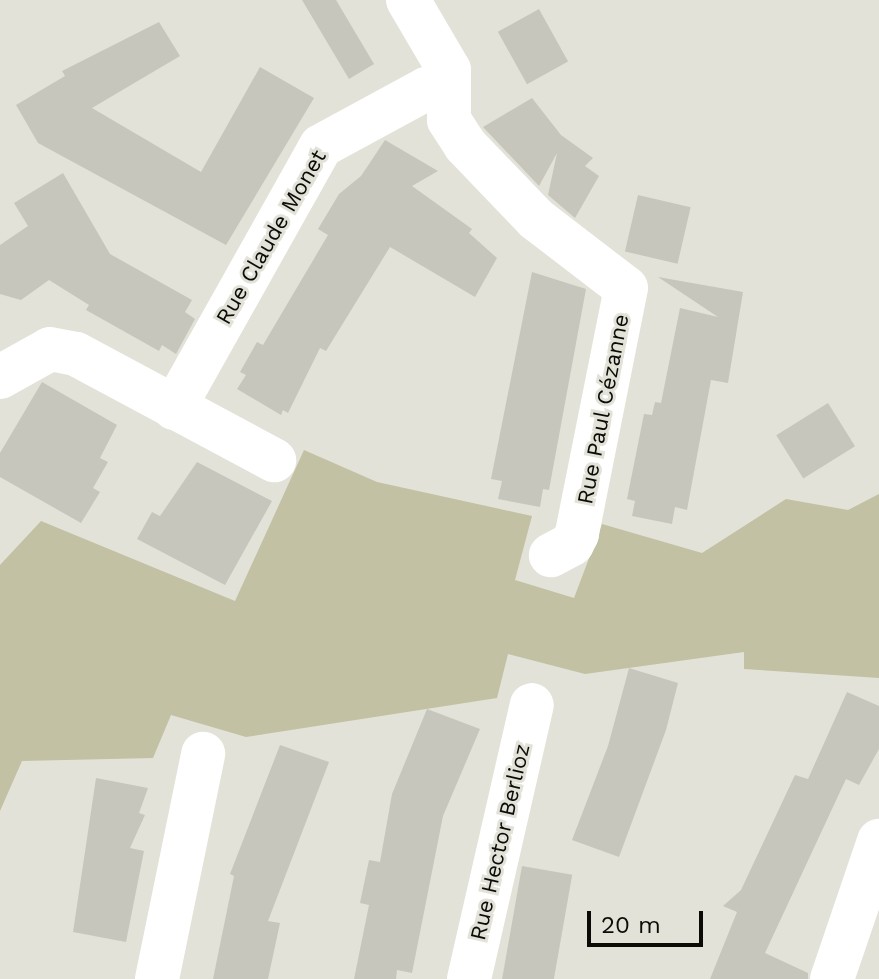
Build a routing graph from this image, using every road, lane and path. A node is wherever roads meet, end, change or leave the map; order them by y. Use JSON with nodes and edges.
{"nodes":[{"id":1,"x":408,"y":0,"type":"edge"},
{"id":2,"x":448,"y":88,"type":"junction"},
{"id":3,"x":0,"y":377,"type":"edge"},
{"id":4,"x":174,"y":408,"type":"junction"},
{"id":5,"x":274,"y":460,"type":"dead end"},
{"id":6,"x":551,"y":555,"type":"dead end"},
{"id":7,"x":532,"y":705,"type":"dead end"},
{"id":8,"x":203,"y":754,"type":"dead end"},
{"id":9,"x":879,"y":841,"type":"edge"},
{"id":10,"x":837,"y":977,"type":"edge"},
{"id":11,"x":157,"y":979,"type":"edge"},
{"id":12,"x":469,"y":979,"type":"edge"}],
"edges":[{"from":1,"to":2,"type":"street","name":"Rue Paul Cézanne"},
{"from":2,"to":4,"type":"street","name":"Rue Claude Monet"},
{"from":2,"to":6,"type":"street","name":"Rue Paul Cézanne"},
{"from":3,"to":4,"type":"street"},
{"from":4,"to":5,"type":"street"},
{"from":7,"to":12,"type":"street","name":"Rue Hector Berlioz"},
{"from":8,"to":11,"type":"street"},
{"from":9,"to":10,"type":"street"}]}
